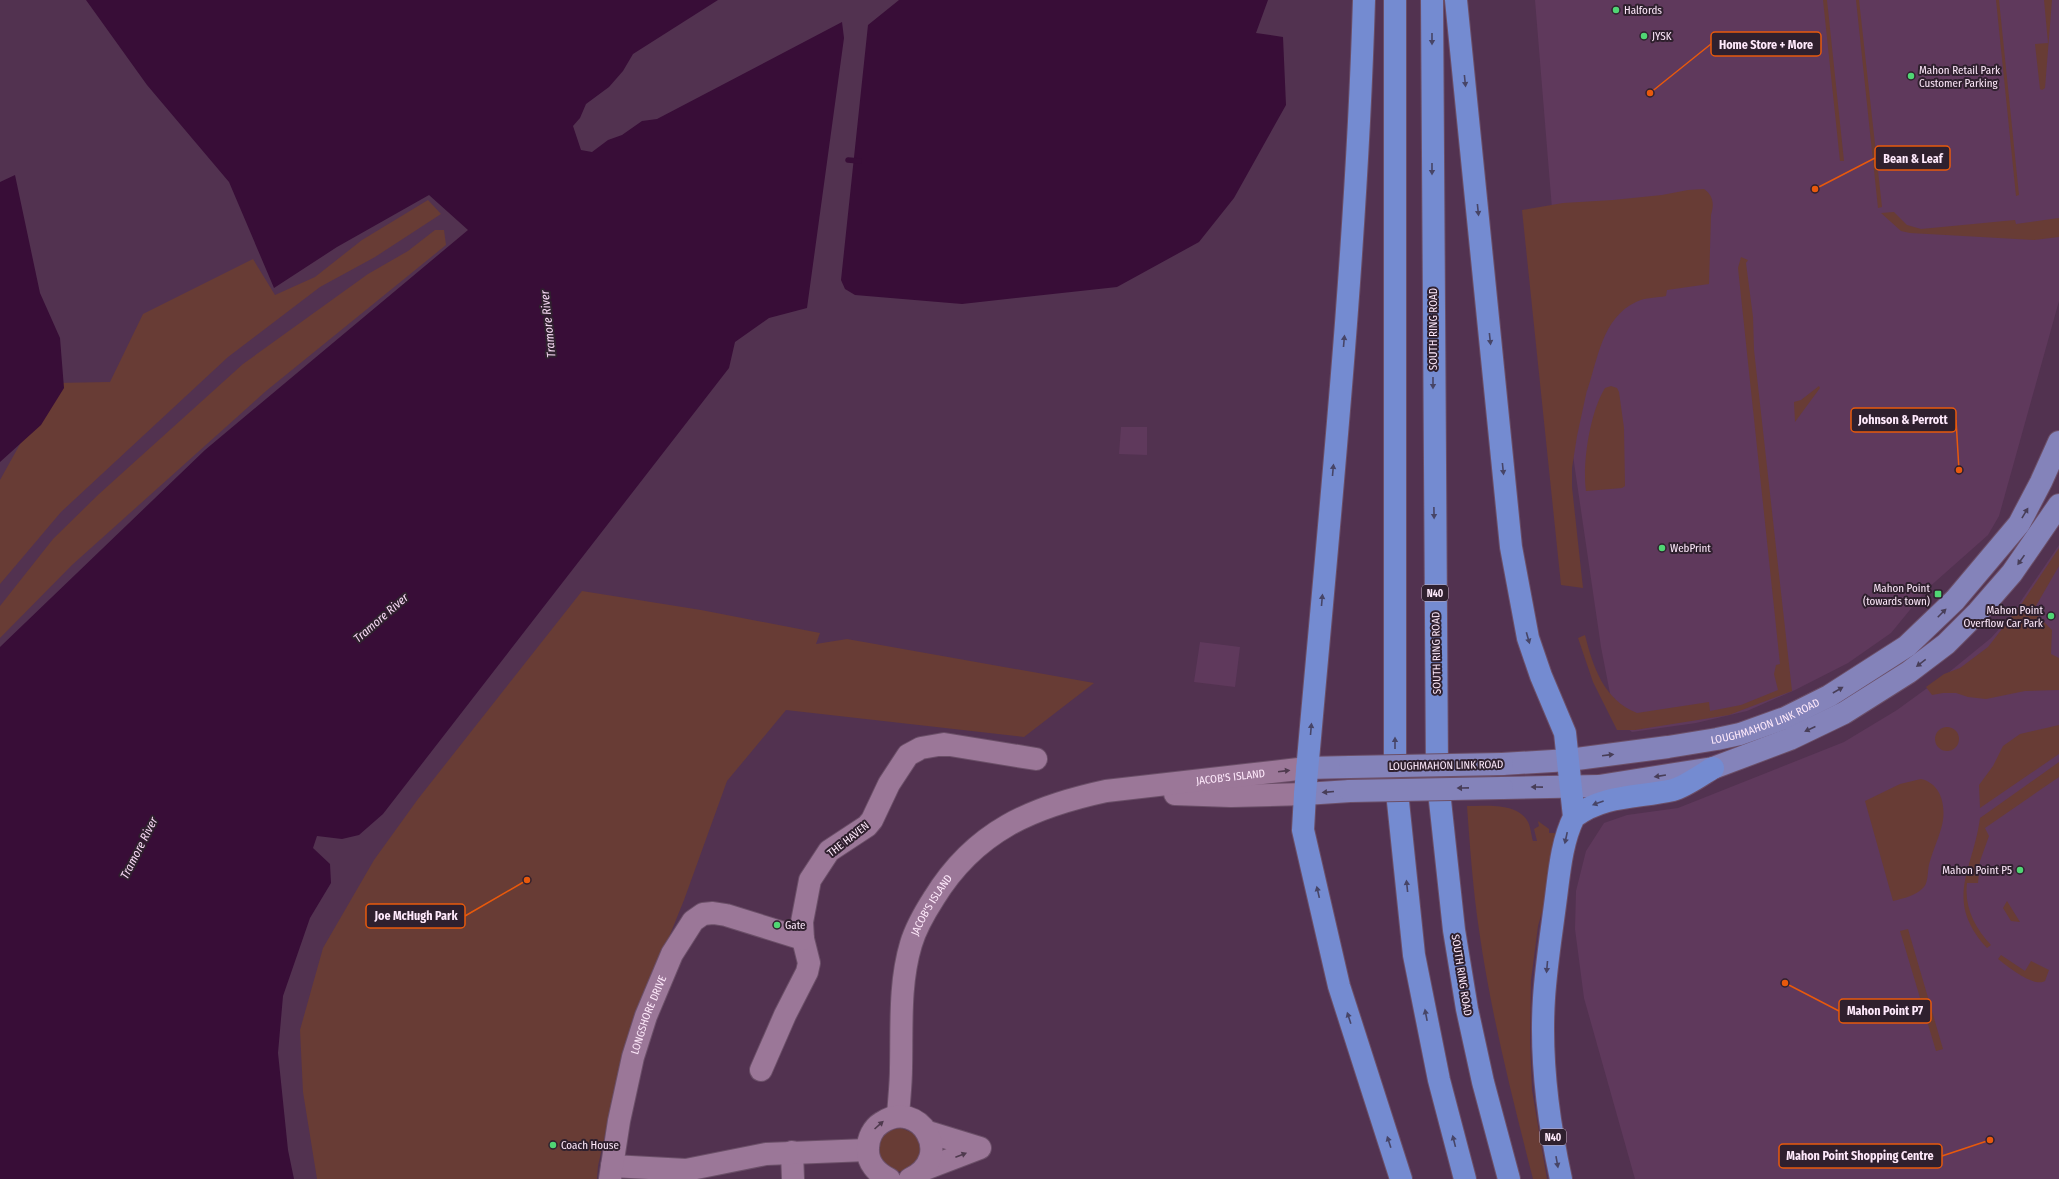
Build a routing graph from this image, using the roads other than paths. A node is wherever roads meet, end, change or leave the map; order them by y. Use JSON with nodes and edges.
{"nodes":[{"id":1,"x":1364,"y":0,"type":"edge"},
{"id":2,"x":1374,"y":0,"type":"edge"},
{"id":3,"x":1395,"y":0,"type":"edge"},
{"id":4,"x":1432,"y":0,"type":"edge"},
{"id":5,"x":1456,"y":0,"type":"edge"},
{"id":6,"x":1360,"y":124,"type":"junction"},
{"id":7,"x":2059,"y":442,"type":"edge"},
{"id":8,"x":2059,"y":505,"type":"edge"},
{"id":9,"x":1036,"y":759,"type":"dead end"},
{"id":10,"x":1569,"y":760,"type":"junction"},
{"id":11,"x":1307,"y":768,"type":"junction"},
{"id":12,"x":1714,"y":768,"type":"junction"},
{"id":13,"x":1572,"y":787,"type":"junction"},
{"id":14,"x":1106,"y":791,"type":"junction"},
{"id":15,"x":1305,"y":794,"type":"junction"},
{"id":16,"x":1574,"y":817,"type":"junction"},
{"id":17,"x":803,"y":939,"type":"junction"},
{"id":18,"x":761,"y":1070,"type":"dead end"},
{"id":19,"x":898,"y":1116,"type":"junction"},
{"id":20,"x":928,"y":1132,"type":"junction"},
{"id":21,"x":868,"y":1150,"type":"junction"},
{"id":22,"x":792,"y":1152,"type":"junction"},
{"id":23,"x":611,"y":1172,"type":"edge"},
{"id":24,"x":918,"y":1174,"type":"edge"},
{"id":25,"x":793,"y":1179,"type":"edge"},
{"id":26,"x":889,"y":1179,"type":"edge"},
{"id":27,"x":1401,"y":1179,"type":"edge"},
{"id":28,"x":1465,"y":1179,"type":"edge"},
{"id":29,"x":1509,"y":1179,"type":"edge"},
{"id":30,"x":1561,"y":1179,"type":"edge"}],
"edges":[{"from":1,"to":6,"type":"highway"},
{"from":2,"to":6,"type":"highway"},
{"from":28,"to":3,"type":"highway","one_way":true},
{"from":4,"to":29,"type":"highway","name":"SOUTH RING ROAD","number":"N40","one_way":true},
{"from":5,"to":10,"type":"highway","one_way":true},
{"from":11,"to":6,"type":"highway","one_way":true},
{"from":10,"to":7,"type":"main road","name":"LOUGHMAHON LINK ROAD","one_way":true},
{"from":8,"to":12,"type":"main road","name":"LOUGHMAHON LINK ROAD","one_way":true},
{"from":9,"to":17,"type":"street","name":"THE HAVEN"},
{"from":10,"to":11,"type":"main road","name":"LOUGHMAHON LINK ROAD","bridge":true},
{"from":10,"to":13,"type":"highway"},
{"from":14,"to":11,"type":"street","name":"JACOB'S ISLAND","one_way":true},
{"from":11,"to":15,"type":"highway"},
{"from":12,"to":13,"type":"main road","name":"LOUGHMAHON LINK ROAD","one_way":true},
{"from":12,"to":16,"type":"highway","one_way":true},
{"from":13,"to":15,"type":"main road","name":"LOUGHMAHON LINK ROAD","one_way":true,"bridge":true},
{"from":13,"to":16,"type":"highway"},
{"from":14,"to":15,"type":"street","name":"JACOB'S ISLAND"},
{"from":14,"to":19,"type":"street","name":"JACOB'S ISLAND"},
{"from":27,"to":15,"type":"highway","one_way":true},
{"from":16,"to":30,"type":"highway","number":"N40","one_way":true},
{"from":17,"to":18,"type":"street","name":"THE HAVEN"},
{"from":17,"to":23,"type":"street","name":"LONGSHORE DRIVE"},
{"from":19,"to":20,"type":"street"},
{"from":21,"to":19,"type":"street","one_way":true},
{"from":20,"to":24,"type":"street"},
{"from":24,"to":20,"type":"street","one_way":true},
{"from":21,"to":22,"type":"street"},
{"from":21,"to":26,"type":"street"},
{"from":22,"to":23,"type":"street"},
{"from":22,"to":25,"type":"street"}]}
